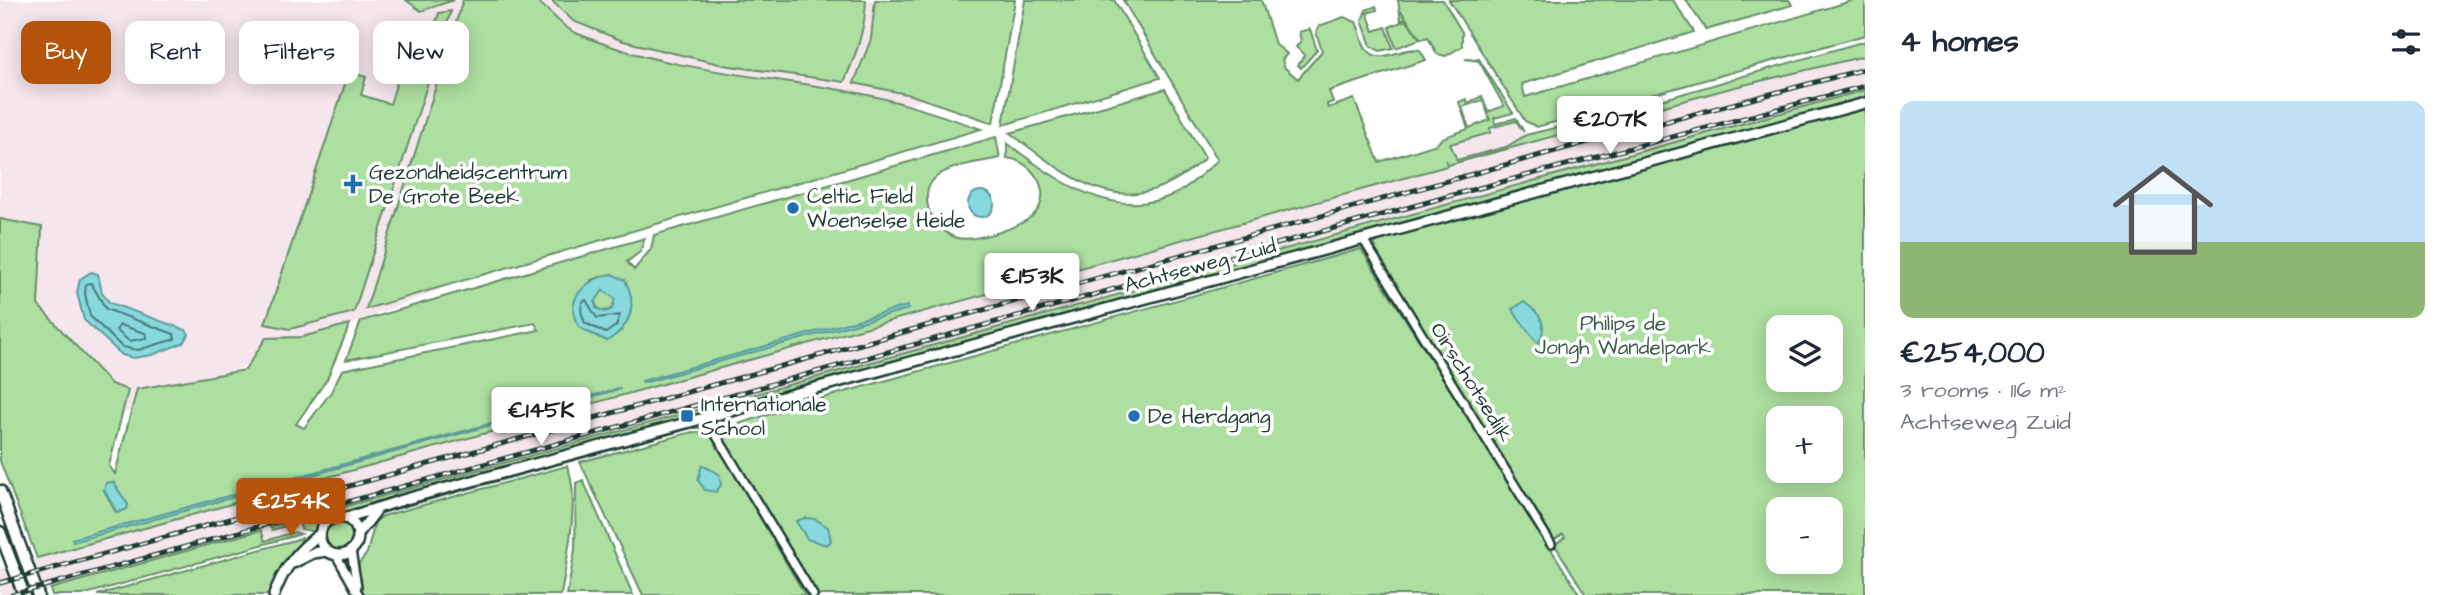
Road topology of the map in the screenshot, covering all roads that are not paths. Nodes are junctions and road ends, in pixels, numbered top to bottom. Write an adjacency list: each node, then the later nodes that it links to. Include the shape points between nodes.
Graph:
1 (1865, 103): 2 (street, Achtseweg Zuid)
2 (1363, 239): 3 (street, Achtseweg Zuid); 10 (street, Oirschotsedijk)
3 (709, 416): 5 (street, Achtseweg Zuid); 18 (street, via 713,430)
4 (0, 491): 16 (main road)
5 (382, 506): 6 (street, Achtseweg Zuid); 9 (street)
6 (345, 518): 8 (street, via 329,520); 9 (street)
7 (0, 532): 15 (main road)
8 (320, 534): 12 (street); 13 (street)
9 (358, 534): 11 (street)
10 (1551, 544)
11 (351, 551): 12 (street); 14 (street)
12 (331, 553): 13 (street, via 298,559); 14 (street)
13 (287, 568): 17 (street)
14 (358, 593)
15 (24, 595)
16 (38, 595)
17 (274, 595)
18 (813, 595)

